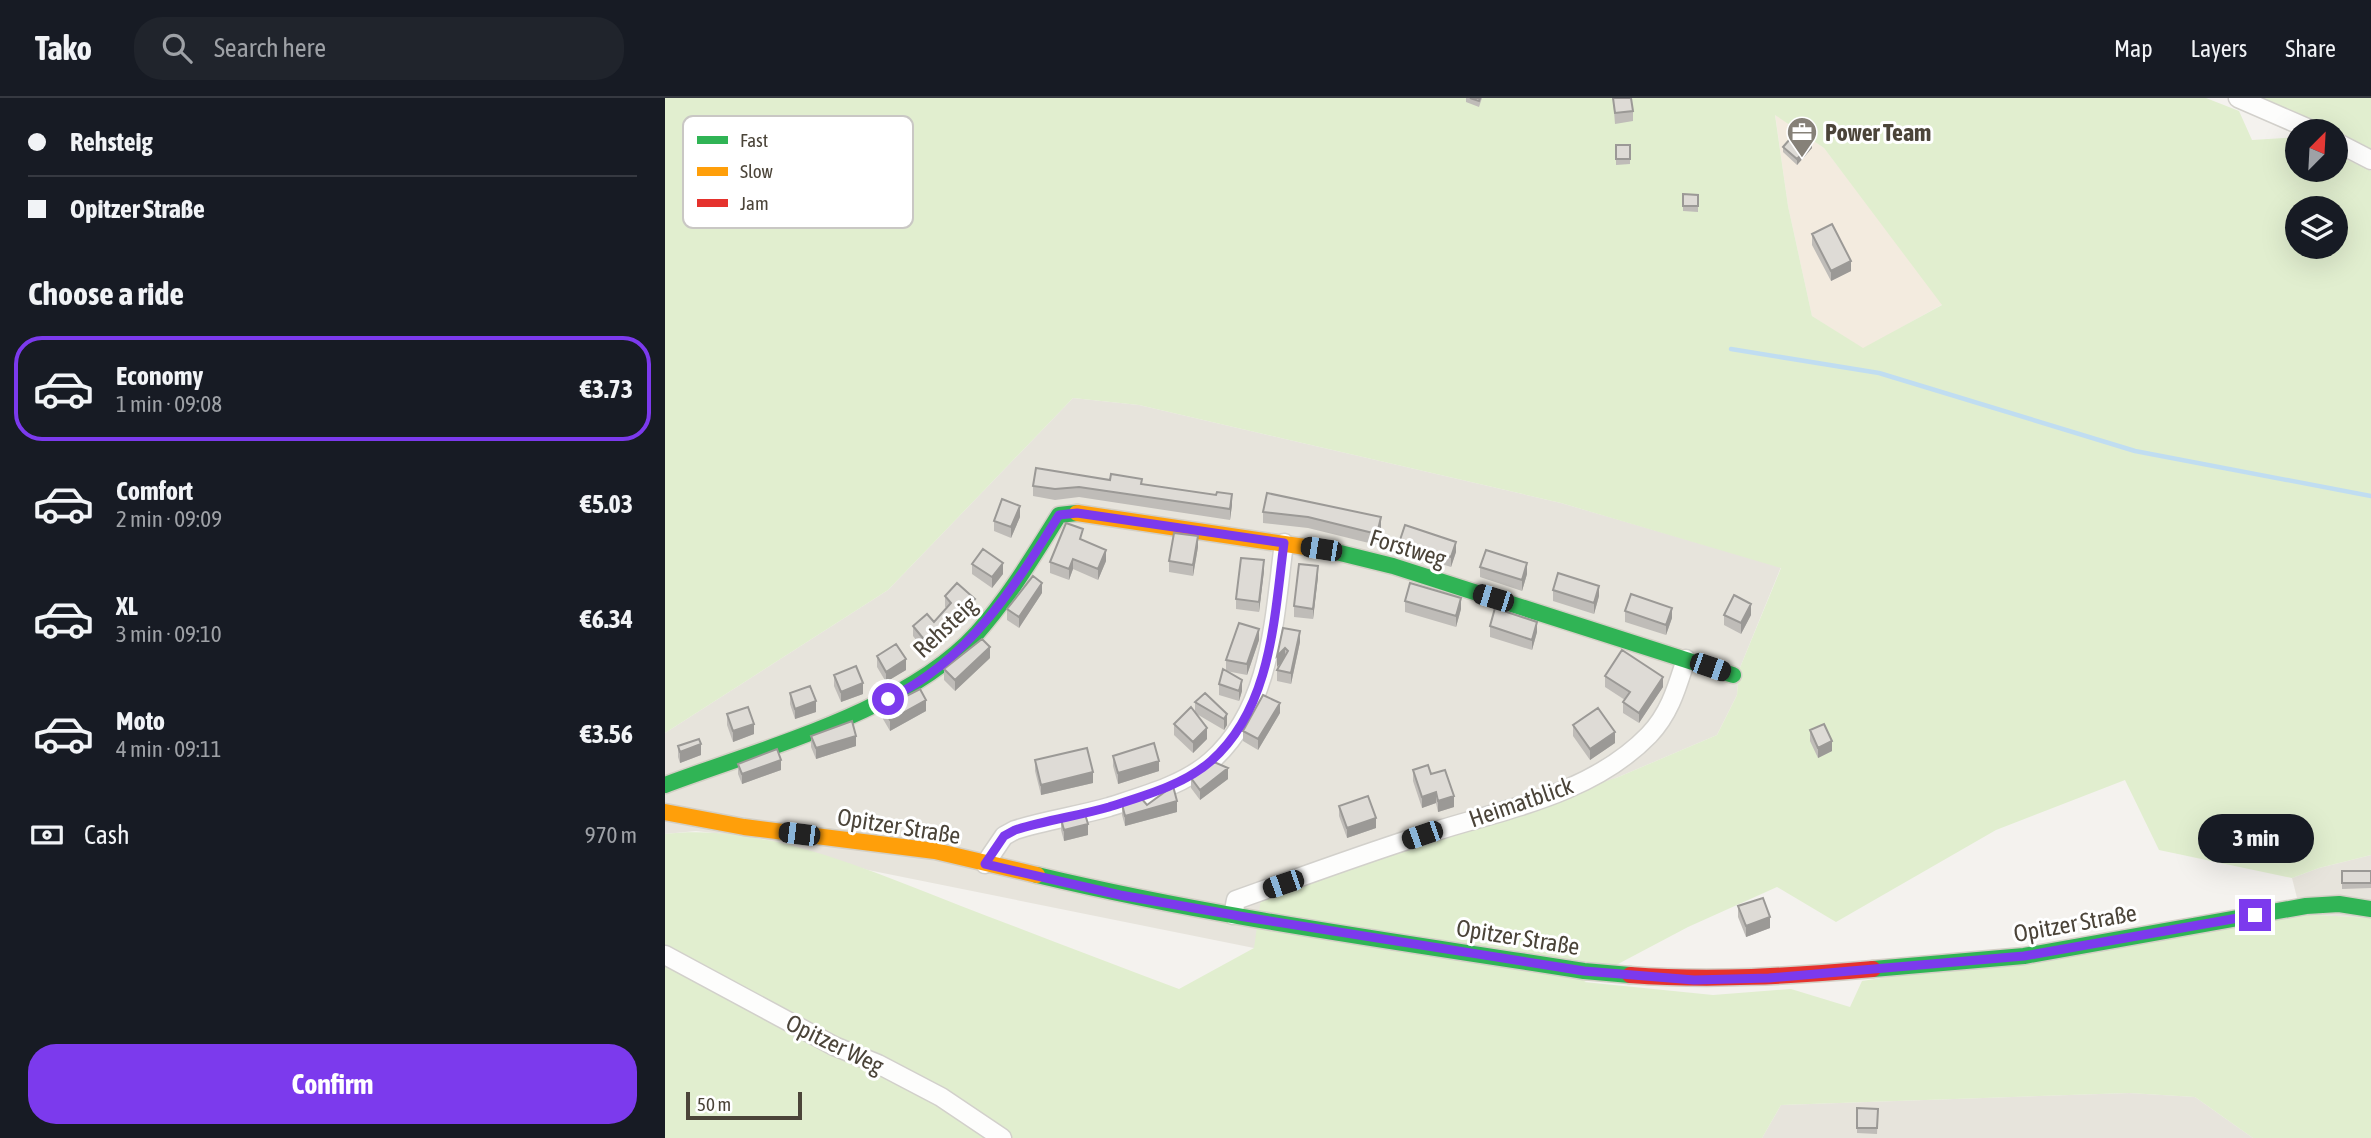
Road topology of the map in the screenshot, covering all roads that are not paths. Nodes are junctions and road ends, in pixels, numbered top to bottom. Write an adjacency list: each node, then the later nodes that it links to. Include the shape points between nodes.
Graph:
1 (2238, 98): 2 (street)
2 (2286, 119)
3 (2349, 149): 4 (street)
4 (2371, 160)
5 (1059, 515): 6 (street, Forstweg, via 1077,513); 9 (street, Rehsteig, via 1020,578 977,634 908,689 868,709)
6 (1284, 543): 7 (street, Forstweg, via 1393,566); 11 (street, via 1267,665 1238,730 1210,762 1162,789 1015,830 1004,836)
7 (1686, 659): 8 (street, Forstweg); 13 (street, Heimatblick, via 1672,704 1649,735 1607,770 1551,796 1236,900)
8 (1733, 675)
9 (665, 785)
10 (665, 812): 11 (street, Opitzer Straße, via 744,827 935,851)
11 (985, 864): 13 (street, Opitzer Straße)
12 (2371, 909): 13 (street, Opitzer Straße, via 2339,904 2306,906 2024,956 1951,964 1694,980 1584,971)
13 (1233, 915)
14 (665, 955): 15 (street, Opitzer Weg, via 834,1046 941,1097)
15 (1002, 1138)

